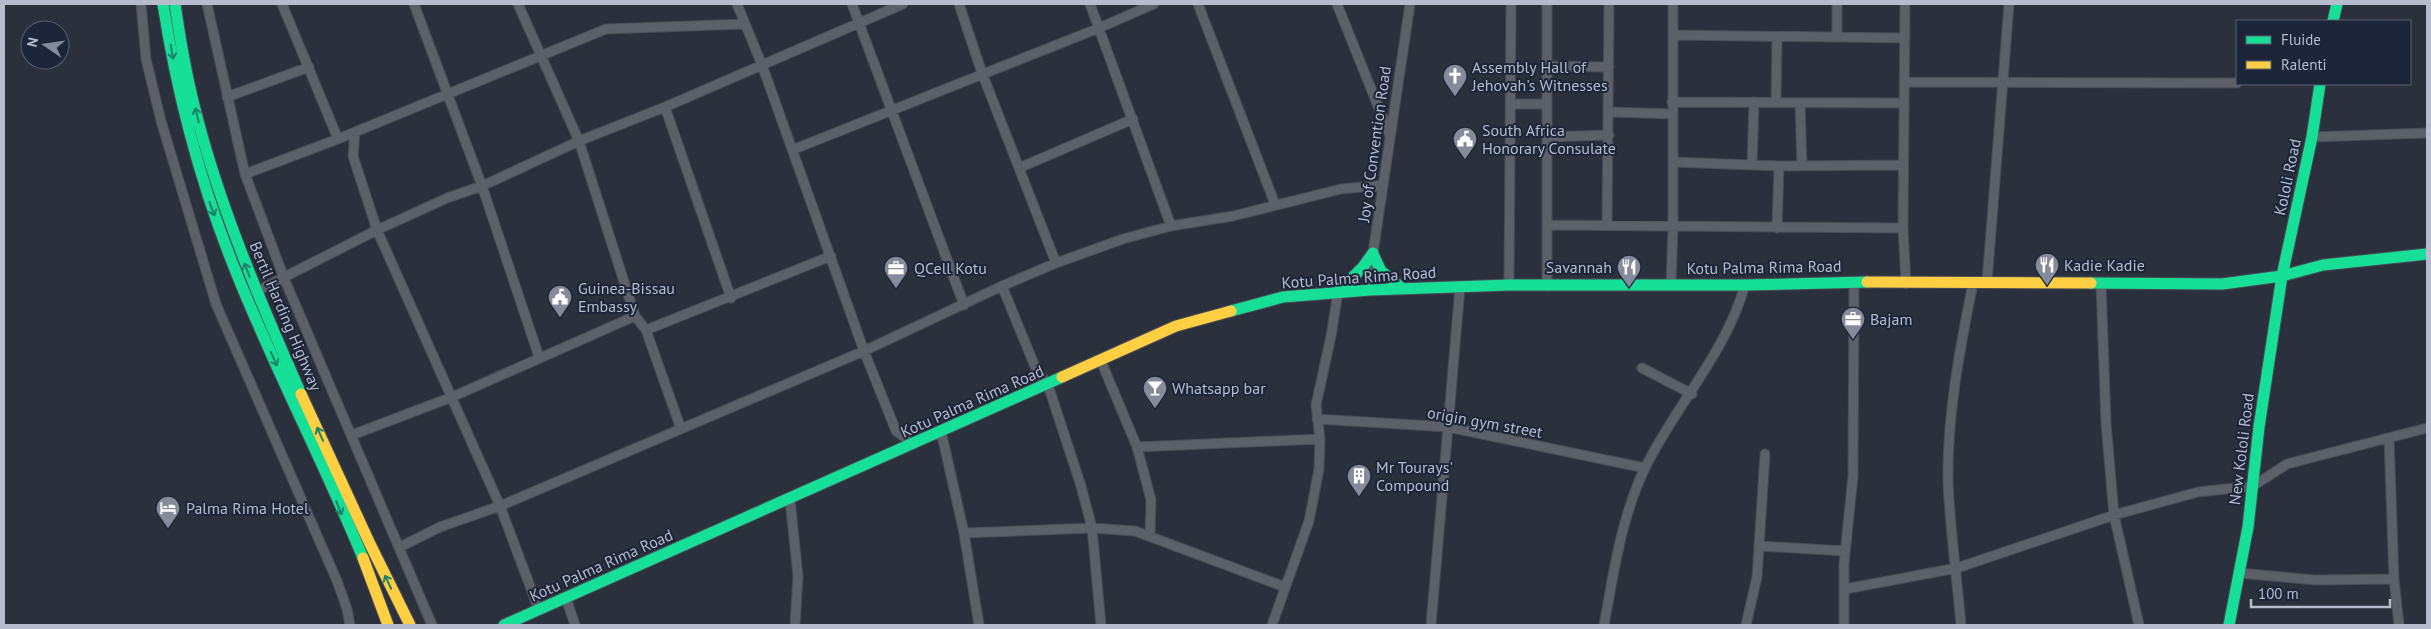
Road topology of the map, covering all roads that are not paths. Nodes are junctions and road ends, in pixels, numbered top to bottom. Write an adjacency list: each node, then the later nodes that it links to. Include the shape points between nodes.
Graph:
1 (141, 4): 144 (street, via 146,59 161,121 216,304 337,581)
2 (163, 4): 145 (street, Bertil Harding Highway, one-way to 145, via 178,85 208,197 248,302)
3 (174, 4): 102 (street, Bertil Harding Highway, one-way to 3, via 216,185 187,73)
4 (208, 4): 44 (street)
5 (282, 4): 36 (street)
6 (414, 4): 43 (street)
7 (518, 4): 33 (street)
8 (737, 4): 27 (street)
9 (852, 4): 26 (street)
10 (904, 4): 26 (street)
11 (960, 4): 38 (street)
12 (1090, 4): 28 (street)
13 (1154, 4): 28 (street)
14 (1198, 4): 75 (street)
15 (1338, 4): 60 (street)
16 (1410, 4): 60 (street, Joy of Convention Road)
17 (1511, 4): 50 (street)
18 (1547, 4): 35 (street)
19 (1609, 4): 37 (street)
20 (1673, 4): 29 (street)
21 (1837, 4): 31 (street)
22 (1905, 4): 32 (street)
23 (2009, 4): 40 (street)
24 (2337, 4): 25 (street)
25 (2333, 20)
26 (858, 23): 34 (street); 53 (street)
27 (744, 24): 33 (street, via 606,29); 34 (street)
28 (1100, 28): 38 (street); 56 (street)
29 (1673, 36): 30 (street); 45 (street)
30 (1777, 37): 31 (street); 47 (street)
31 (1837, 37): 32 (street)
32 (1905, 38): 39 (street)
33 (541, 56): 43 (street); 64 (street)
34 (762, 65): 52 (street); 65 (street)
35 (1547, 66): 37 (street); 51 (street)
36 (309, 67): 44 (street); 63 (street)
37 (1610, 67): 54 (street)
38 (982, 73): 53 (street); 71 (street)
39 (1904, 82): 40 (street); 49 (street)
40 (2002, 83): 41 (street); 90 (street)
41 (2236, 83)
42 (2320, 85): 62 (street, Kololi Road)
43 (448, 93): 57 (street); 74 (street)
44 (226, 97): 72 (street)
45 (1672, 102): 46 (street); 55 (street)
46 (1754, 102): 47 (street); 67 (street)
47 (1776, 102): 48 (street)
48 (1800, 103): 49 (street); 70 (street)
49 (1903, 103): 68 (street)
50 (1510, 104): 51 (street); 97 (street)
51 (1547, 104): 61 (street)
52 (665, 107): 64 (street); 104 (street)
53 (890, 110): 65 (street); 105 (street)
54 (1610, 112): 55 (street); 59 (street)
55 (1672, 114): 66 (street)
56 (1132, 119): 71 (street); 78 (street)
57 (355, 132): 63 (street); 82 (street, via 353,156)
58 (2427, 133): 62 (street)
59 (1609, 135): 61 (street); 77 (street)
60 (1390, 136): 73 (street, Joy of Convention Road)
61 (1547, 137): 76 (street)
62 (2312, 138): 87 (street, Kololi Road)
63 (338, 139): 72 (street)
64 (579, 141): 74 (street); 106 (street)
65 (792, 150): 85 (street)
66 (1673, 162): 67 (street); 79 (street)
67 (1752, 165): 69 (street)
68 (1903, 165): 70 (street); 81 (street)
69 (1779, 166): 70 (street); 80 (street)
70 (1802, 166)
71 (1019, 168): 86 (street)
72 (245, 174): 88 (street)
73 (1383, 185): 75 (street, via 1341,189); 83 (street, Joy of Convention Road)
74 (482, 186): 82 (street); 109 (street)
75 (1275, 204): 78 (street, via 1233,216)
76 (1548, 225): 77 (street); 98 (street)
77 (1607, 225): 79 (street)
78 (1171, 226): 86 (street)
79 (1673, 226): 80 (street); 92 (street)
80 (1777, 228): 81 (street)
81 (1903, 228): 93 (street)
82 (377, 230): 88 (street); 114 (street)
83 (1373, 253): 100 (street, via 1381,271); 101 (street, Joy of Convention Road); 103 (street)
84 (2427, 254): 87 (street, Kotu Palma Rima Road, via 2323,265)
85 (831, 256): 104 (street); 108 (street)
86 (1056, 263): 96 (street)
87 (2282, 276): 94 (street, Kotu Palma Rima Road, via 2222,284); 127 (street, New Kololi Road)
88 (284, 278): 102 (street); 120 (street)
89 (1854, 282): 93 (street, Kotu Palma Rima Road); 95 (street, Kotu Palma Rima Road); 136 (street, via 1853,476)
90 (1987, 282): 91 (street, Kotu Palma Rima Road); 94 (street, Kotu Palma Rima Road)
91 (1973, 283): 93 (street, Kotu Palma Rima Road); 137 (street, via 1961,340 1949,435 1948,483)
92 (1671, 284): 95 (street, Kotu Palma Rima Road); 98 (street, Kotu Palma Rima Road)
93 (1906, 284)
94 (2101, 284): 130 (street, via 2106,423)
95 (1745, 285): 113 (street, via 1740,304)
96 (1002, 286): 105 (street); 112 (street, via 1036,370)
97 (1509, 286): 98 (street, Kotu Palma Rima Road); 99 (street, Kotu Palma Rima Road)
98 (1547, 286)
99 (1460, 287): 100 (street, Kotu Palma Rima Road); 116 (street)
100 (1403, 289): 101 (street, Kotu Palma Rima Road)
101 (1370, 290): 103 (street, Kotu Palma Rima Road)
102 (255, 292): 146 (street, Bertil Harding Highway, one-way to 102)
103 (1338, 292): 110 (street, Kotu Palma Rima Road, via 1283,297 1176,326); 115 (street, via 1316,405)
104 (731, 298): 107 (street)
105 (964, 305): 108 (street)
106 (635, 316): 107 (street); 109 (street)
107 (646, 330): 118 (street)
108 (864, 351): 118 (street); 123 (street, via 896,431)
109 (539, 357): 114 (street)
110 (1101, 361): 112 (street, Kotu Palma Rima Road); 124 (street)
111 (1642, 368): 113 (street)
112 (1048, 385): 119 (street, Kotu Palma Rima Road); 131 (street)
113 (1692, 394): 126 (street)
114 (452, 397): 120 (street); 129 (street)
115 (1317, 419): 116 (street, origin gym street); 122 (street)
116 (1448, 427): 126 (street, origin gym street); 154 (street)
117 (2427, 428): 121 (street)
118 (680, 429): 129 (street)
119 (941, 431): 123 (street, Kotu Palma Rima Road); 132 (street)
120 (352, 435): 135 (street)
121 (2389, 438): 127 (street, via 2287,464); 139 (street)
122 (1320, 439): 124 (street); 140 (street, via 1319,469 1309,521)
123 (914, 444): 128 (street, Kotu Palma Rima Road)
124 (1137, 447): 133 (street, via 1151,500)
125 (1765, 454): 134 (street)
126 (1645, 468): 155 (street, via 1626,512)
127 (2253, 486): 130 (street, via 2198,492); 138 (street, New Kololi Road)
128 (790, 500): 142 (street, Kotu Palma Rima Road); 150 (street, via 798,576)
129 (500, 506): 135 (street, via 440,527); 143 (street)
130 (2114, 515): 137 (street); 159 (street)
131 (1092, 528): 132 (street); 133 (street, via 1135,531); 152 (street)
132 (964, 533): 151 (street)
133 (1150, 536): 140 (street)
134 (1760, 546): 136 (street); 156 (street)
135 (400, 547): 147 (street)
136 (1845, 551): 141 (street)
137 (1957, 568): 141 (street); 158 (street)
138 (2239, 573): 139 (street, via 2315,580); 160 (street, New Kololi Road)
139 (2394, 579): 161 (street)
140 (1285, 587): 153 (street)
141 (1845, 589): 157 (street)
142 (566, 598): 143 (street, Kotu Palma Rima Road); 149 (street)
143 (539, 610): 148 (street, Kotu Palma Rima Road)
144 (350, 625)
145 (388, 625)
146 (410, 625)
147 (432, 625)
148 (504, 625)
149 (575, 625)
150 (795, 625)
151 (979, 625)
152 (1101, 625)
153 (1272, 625)
154 (1431, 625)
155 (1604, 625)
156 (1746, 625)
157 (1844, 625)
158 (1961, 625)
159 (2139, 625)
160 (2229, 625)
161 (2399, 625)

